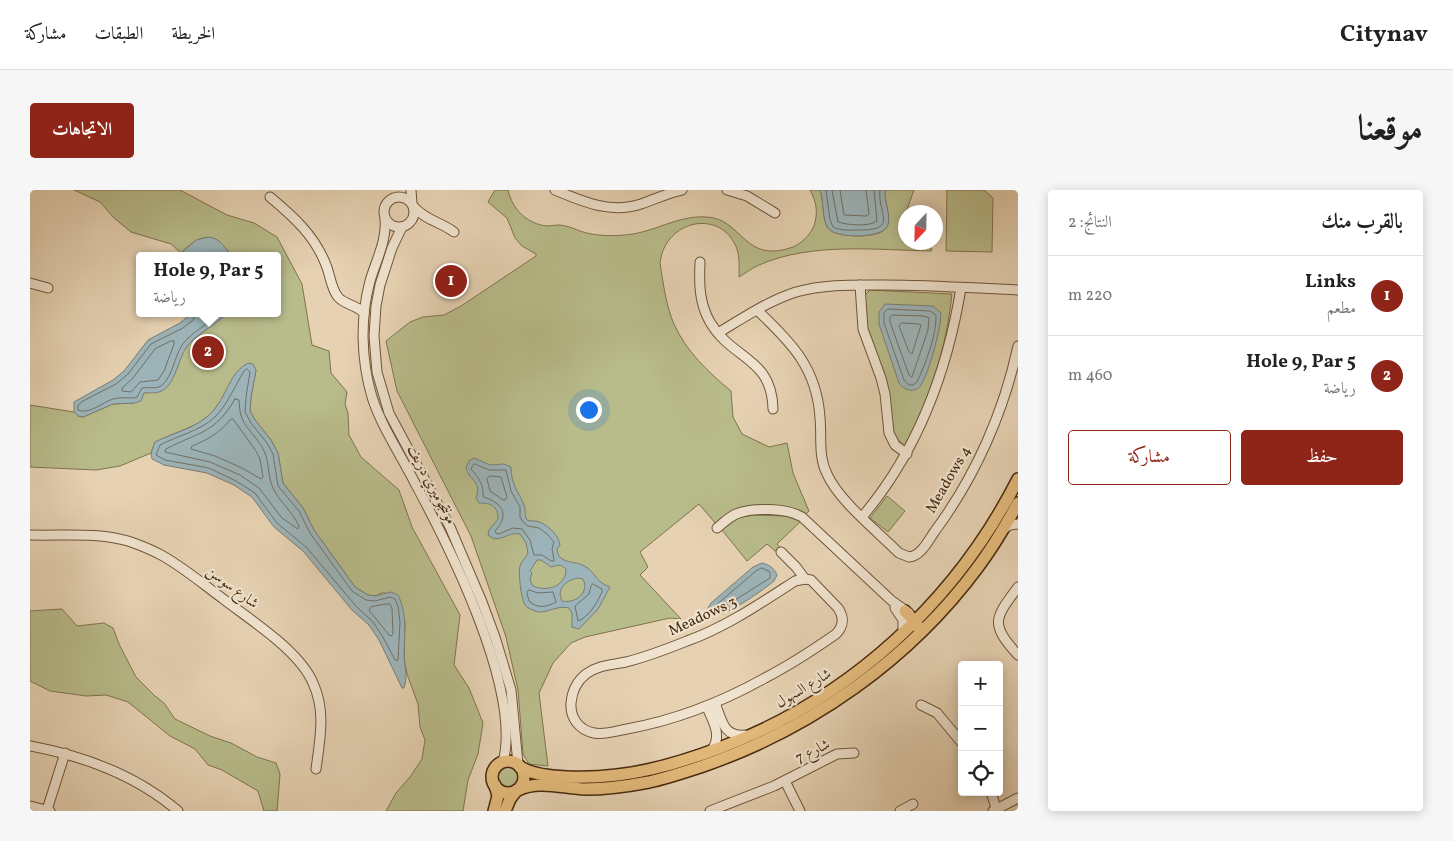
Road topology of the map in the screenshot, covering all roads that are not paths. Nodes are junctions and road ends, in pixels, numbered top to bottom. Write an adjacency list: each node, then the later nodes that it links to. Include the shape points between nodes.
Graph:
1 (411, 190): 8 (street)
2 (555, 190): 6 (street, via 599,207 627,207)
3 (682, 190): 6 (street)
4 (727, 190): 9 (street, via 747,196)
5 (396, 194): 8 (street); 10 (street, via 385,205)
6 (652, 195)
7 (270, 198): 21 (street, via 308,232 326,264 336,294)
8 (413, 205): 11 (street, via 423,216); 12 (street, via 413,217)
9 (775, 213)
10 (385, 219): 12 (street, via 392,226); 20 (street, مونتجوميري دريف, via 384,238)
11 (435, 222): 12 (street); 13 (street)
12 (404, 226): 55 (street, مونتجوميري دريف, via 394,242 378,296 374,336 377,372 389,413 450,527 492,628 511,690)
13 (454, 232)
14 (700, 262): 24 (street, via 702,300)
15 (30, 283): 17 (street)
16 (860, 285): 18 (street); 22 (street, via 839,285 795,293); 27 (street, via 861,320 885,394 888,433 895,445)
17 (48, 288)
18 (961, 288): 19 (street); 27 (street, via 941,375 929,410)
19 (1018, 290)
20 (367, 297): 21 (street); 23 (street, مونتجوميري دريف)
21 (350, 304): 23 (street)
22 (757, 310): 24 (street); 31 (street, Meadows 4, via 790,342 809,370 819,403 820,450 826,472 837,492)
23 (364, 313): 54 (street, مونتجوميري دريف, via 366,373 379,417 444,539 473,606 497,677 504,708 506,750)
24 (718, 333): 26 (street, via 765,375 773,396)
25 (1018, 346): 31 (street, Meadows 4, via 1005,393 982,451 955,501 919,553 909,558 902,555)
26 (773, 409)
27 (907, 454): 31 (street)
28 (1018, 478): 40 (main road, شارع السهول, via 971,557)
29 (1018, 486): 32 (main road, via 1007,510)
30 (1018, 503): 32 (main road, شارع السهول)
31 (862, 517)
32 (1015, 521): 44 (main road, شارع السهول, via 1003,529 959,592)
33 (717, 528): 38 (street, via 732,516 750,510 794,513)
34 (30, 535): 56 (street, شارع سوسن, via 88,535 145,547 179,566 277,640 303,666 319,698 322,716)
35 (781, 552): 36 (street)
36 (805, 578): 45 (street, Meadows 3, via 811,580 841,612 839,630 788,666); 45 (street, Meadows 3, via 689,641 593,670 574,689 571,706 579,726 604,734)
37 (1018, 587): 43 (street, via 1001,610 998,623 1002,636)
38 (892, 601): 39 (street); 42 (street, via 903,620)
39 (905, 611): 40 (street); 41 (main road)
40 (924, 613): 41 (main road, شارع السهول)
41 (915, 622): 42 (main road, شارع السهول); 44 (main road, via 917,630)
42 (903, 634): 48 (main road, شارع السهول, via 836,688)
43 (1018, 654)
44 (889, 661): 59 (main road, شارع السهول, via 807,719 759,744 708,764 650,782 622,786 584,789 534,785)
45 (711, 705): 47 (street)
46 (921, 706): 49 (street, via 936,713)
47 (721, 730): 48 (street, via 736,735); 51 (street)
48 (752, 734): 51 (main road, شارع السهول)
49 (958, 738)
50 (30, 746): 52 (street)
51 (711, 751): 55 (main road, شارع السهول, via 648,770 606,776 538,774)
52 (65, 753): 65 (street); 66 (street, via 134,781)
53 (854, 753): 57 (street, شارع 7, via 837,754)
54 (503, 762): 55 (main road); 58 (main road, via 493,772)
55 (519, 765): 59 (main road, via 524,779)
56 (316, 768)
57 (786, 781): 69 (street, شارع 7); 70 (street, شارع 7)
58 (495, 785): 59 (main road, via 504,792); 67 (main road, via 498,796)
59 (517, 790): 68 (main road)
60 (992, 796): 64 (street)
61 (1018, 798): 64 (street)
62 (913, 804): 71 (street)
63 (30, 806): 65 (street)
64 (996, 810)
65 (49, 811)
66 (178, 811)
67 (494, 811)
68 (505, 811)
69 (710, 811)
70 (800, 811)
71 (900, 811)

